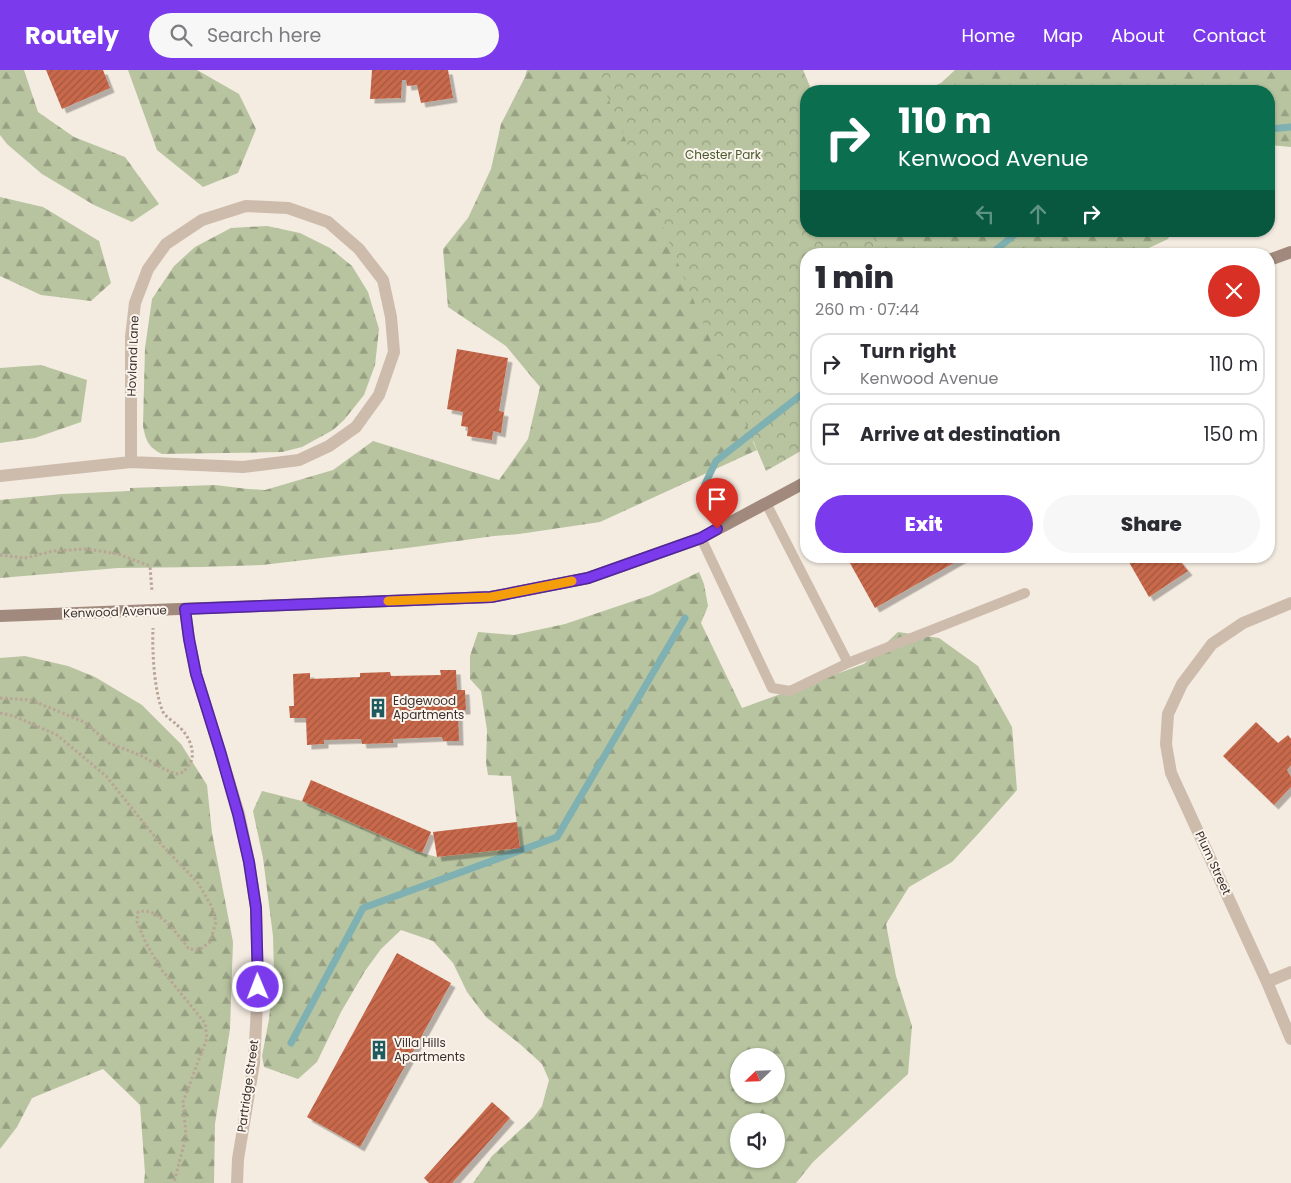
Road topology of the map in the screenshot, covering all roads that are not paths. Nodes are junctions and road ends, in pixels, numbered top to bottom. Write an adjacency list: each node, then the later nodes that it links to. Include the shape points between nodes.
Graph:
1 (1291, 252): 2 (street)
2 (1275, 258)
3 (131, 462): 3 (street, Hovland Lane, via 243,466 299,460 329,446 356,427 379,395 394,352 383,280 359,249 328,222 288,208 246,206 202,220 166,244 148,269 135,303 131,336); 4 (street, Hovland Lane)
4 (0, 476)
5 (800, 485): 6 (street, Kenwood Avenue)
6 (766, 503): 7 (street, Kenwood Avenue); 12 (lane)
7 (701, 538): 10 (street, Kenwood Avenue, via 588,578 491,597); 12 (lane, via 772,688 790,691)
8 (1025, 593): 12 (lane)
9 (1291, 603): 14 (street, Plum Street, via 1243,623 1212,644 1182,684 1168,714 1166,744 1171,773)
10 (185, 609): 11 (street, Kenwood Avenue); 16 (street, Partridge Street, via 196,674 238,814 256,908 258,987 254,1063)
11 (0, 616)
12 (848, 662)
13 (1291, 972): 14 (street)
14 (1267, 982): 15 (street, Plum Street)
15 (1291, 1039)
16 (236, 1183)

